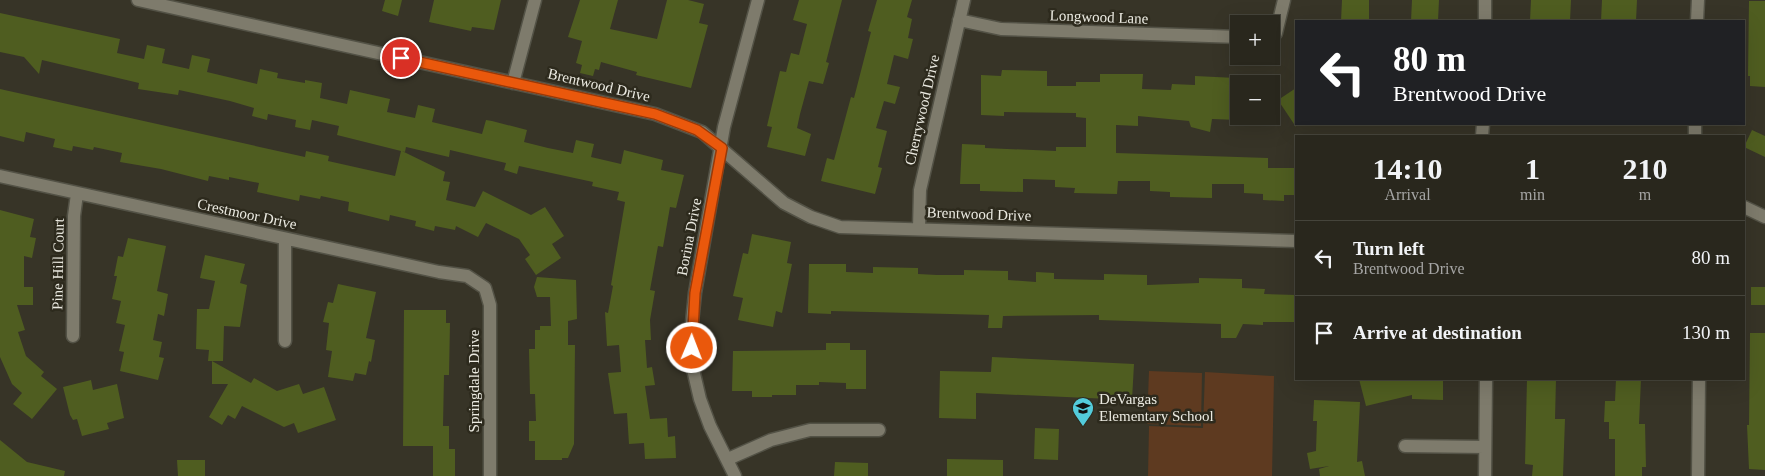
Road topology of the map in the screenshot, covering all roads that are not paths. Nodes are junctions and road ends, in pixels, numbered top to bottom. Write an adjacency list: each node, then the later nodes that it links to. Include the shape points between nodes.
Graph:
1 (138, 0): 13 (street, Brentwood Drive)
2 (535, 0): 13 (street)
3 (758, 0): 14 (street, Borina Drive, via 724,127)
4 (964, 0): 9 (street, Cherrywood Drive)
5 (1284, 0): 8 (street)
6 (1485, 0): 10 (street)
7 (1698, 0): 11 (street)
8 (1280, 15)
9 (959, 20): 12 (street, Longwood Lane, via 1001,30); 19 (street, Cherrywood Drive, via 920,190)
10 (1484, 20)
11 (1697, 20)
12 (1230, 38)
13 (513, 83): 14 (street, Brentwood Drive, via 655,114 697,130)
14 (722, 148): 19 (street, Brentwood Drive, via 784,203 812,217 840,227); 30 (street, Borina Drive, via 695,293 691,332 692,365 700,399)
15 (0, 176): 16 (street, Crestmoor Drive)
16 (78, 194): 20 (street, Crestmoor Drive); 23 (street, Pine Hill Court, via 74,216)
17 (1745, 207): 18 (street)
18 (1765, 217)
19 (919, 228): 21 (street, Brentwood Drive)
20 (285, 239): 22 (street, Crestmoor Drive, via 467,276); 24 (street)
21 (1295, 241)
22 (485, 288): 31 (street, Springdale Drive, via 490,305)
23 (73, 336)
24 (285, 341)
25 (1486, 380): 29 (street)
26 (1699, 380): 34 (street)
27 (879, 430): 30 (street, via 810,430 771,440)
28 (1405, 446): 29 (street)
29 (1485, 447): 33 (street)
30 (728, 459): 32 (street, Borina Drive)
31 (490, 476)
32 (735, 476)
33 (1485, 476)
34 (1698, 476)

